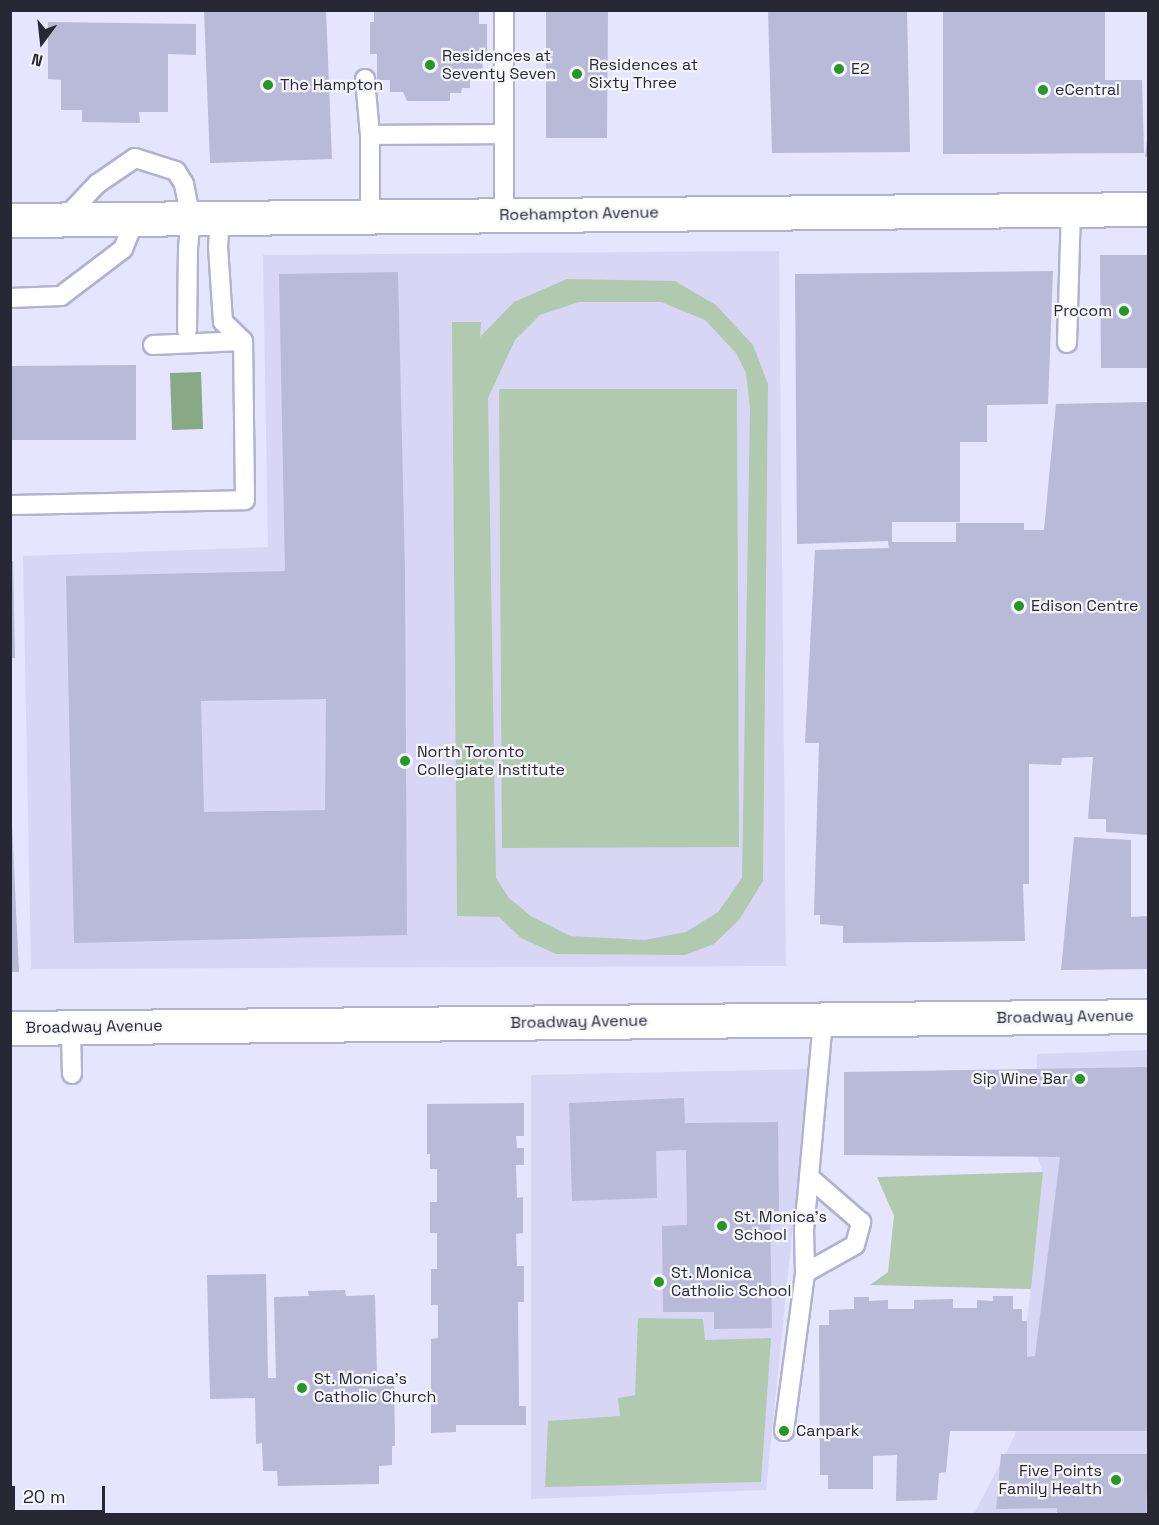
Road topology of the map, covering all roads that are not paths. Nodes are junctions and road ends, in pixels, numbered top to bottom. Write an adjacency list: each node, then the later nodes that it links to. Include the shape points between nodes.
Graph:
1 (504, 10): 3 (lane)
2 (365, 79): 4 (lane)
3 (504, 134): 4 (lane); 7 (lane)
4 (370, 135): 8 (lane)
5 (1149, 209): 6 (street, Roehampton Avenue)
6 (1071, 210): 7 (street, Roehampton Avenue); 16 (lane)
7 (504, 215): 8 (street, Roehampton Avenue)
8 (370, 217): 10 (street, Roehampton Avenue)
9 (135, 219): 10 (street, Roehampton Avenue); 12 (street, Roehampton Avenue); 13 (lane, via 123,249 61,296)
10 (206, 219): 12 (lane, via 176,171 135,158 97,184); 14 (lane, via 188,248); 15 (lane, via 218,247 223,322)
11 (10, 220): 12 (street, Roehampton Avenue)
12 (63, 220)
13 (10, 298)
14 (187, 330)
15 (243, 340): 17 (lane); 18 (lane, via 245,500)
16 (1067, 343)
17 (153, 345)
18 (10, 505)
19 (1149, 1016): 20 (street, Broadway Avenue)
20 (823, 1020): 22 (street, Broadway Avenue); 24 (lane)
21 (10, 1028): 22 (street, Broadway Avenue)
22 (71, 1028): 23 (lane)
23 (72, 1074)
24 (809, 1177): 25 (lane); 25 (lane, via 861,1222 855,1245)
25 (805, 1273): 26 (lane)
26 (784, 1431)

